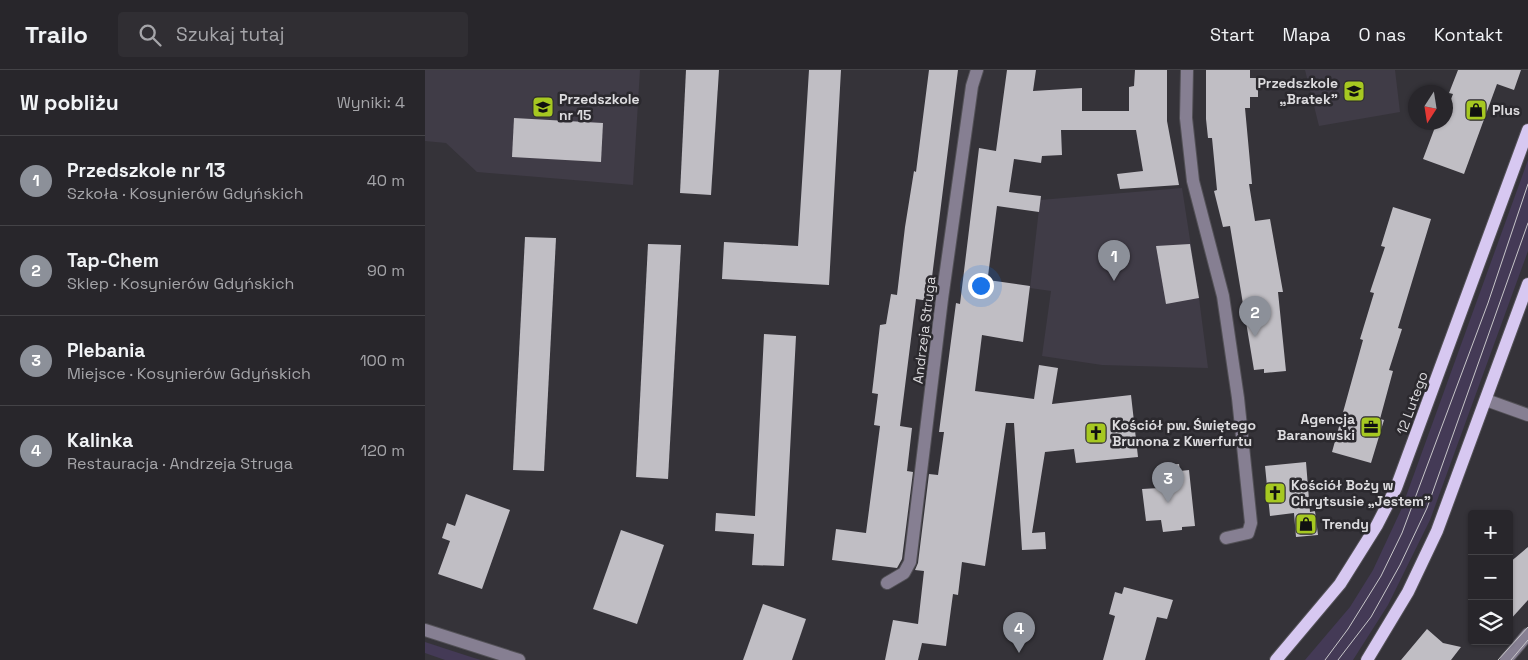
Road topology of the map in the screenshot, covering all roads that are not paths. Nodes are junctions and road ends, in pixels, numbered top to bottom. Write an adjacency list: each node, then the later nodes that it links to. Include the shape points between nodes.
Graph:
1 (977, 70): 8 (street, Andrzeja Struga, via 972,86 942,300 910,562 904,573)
2 (1187, 70): 7 (street, via 1186,118 1193,181 1223,296 1251,523 1248,533)
3 (1528, 130): 12 (main road, 12 Lutego, via 1396,488 1340,584)
4 (1528, 284): 5 (main road)
5 (1485, 400): 6 (street); 13 (main road, via 1437,531 1407,592)
6 (1528, 415)
7 (1226, 538)
8 (887, 583)
9 (425, 630): 11 (street)
10 (1528, 634): 14 (street)
11 (519, 660)
12 (1277, 660)
13 (1367, 660)
14 (1506, 660)

